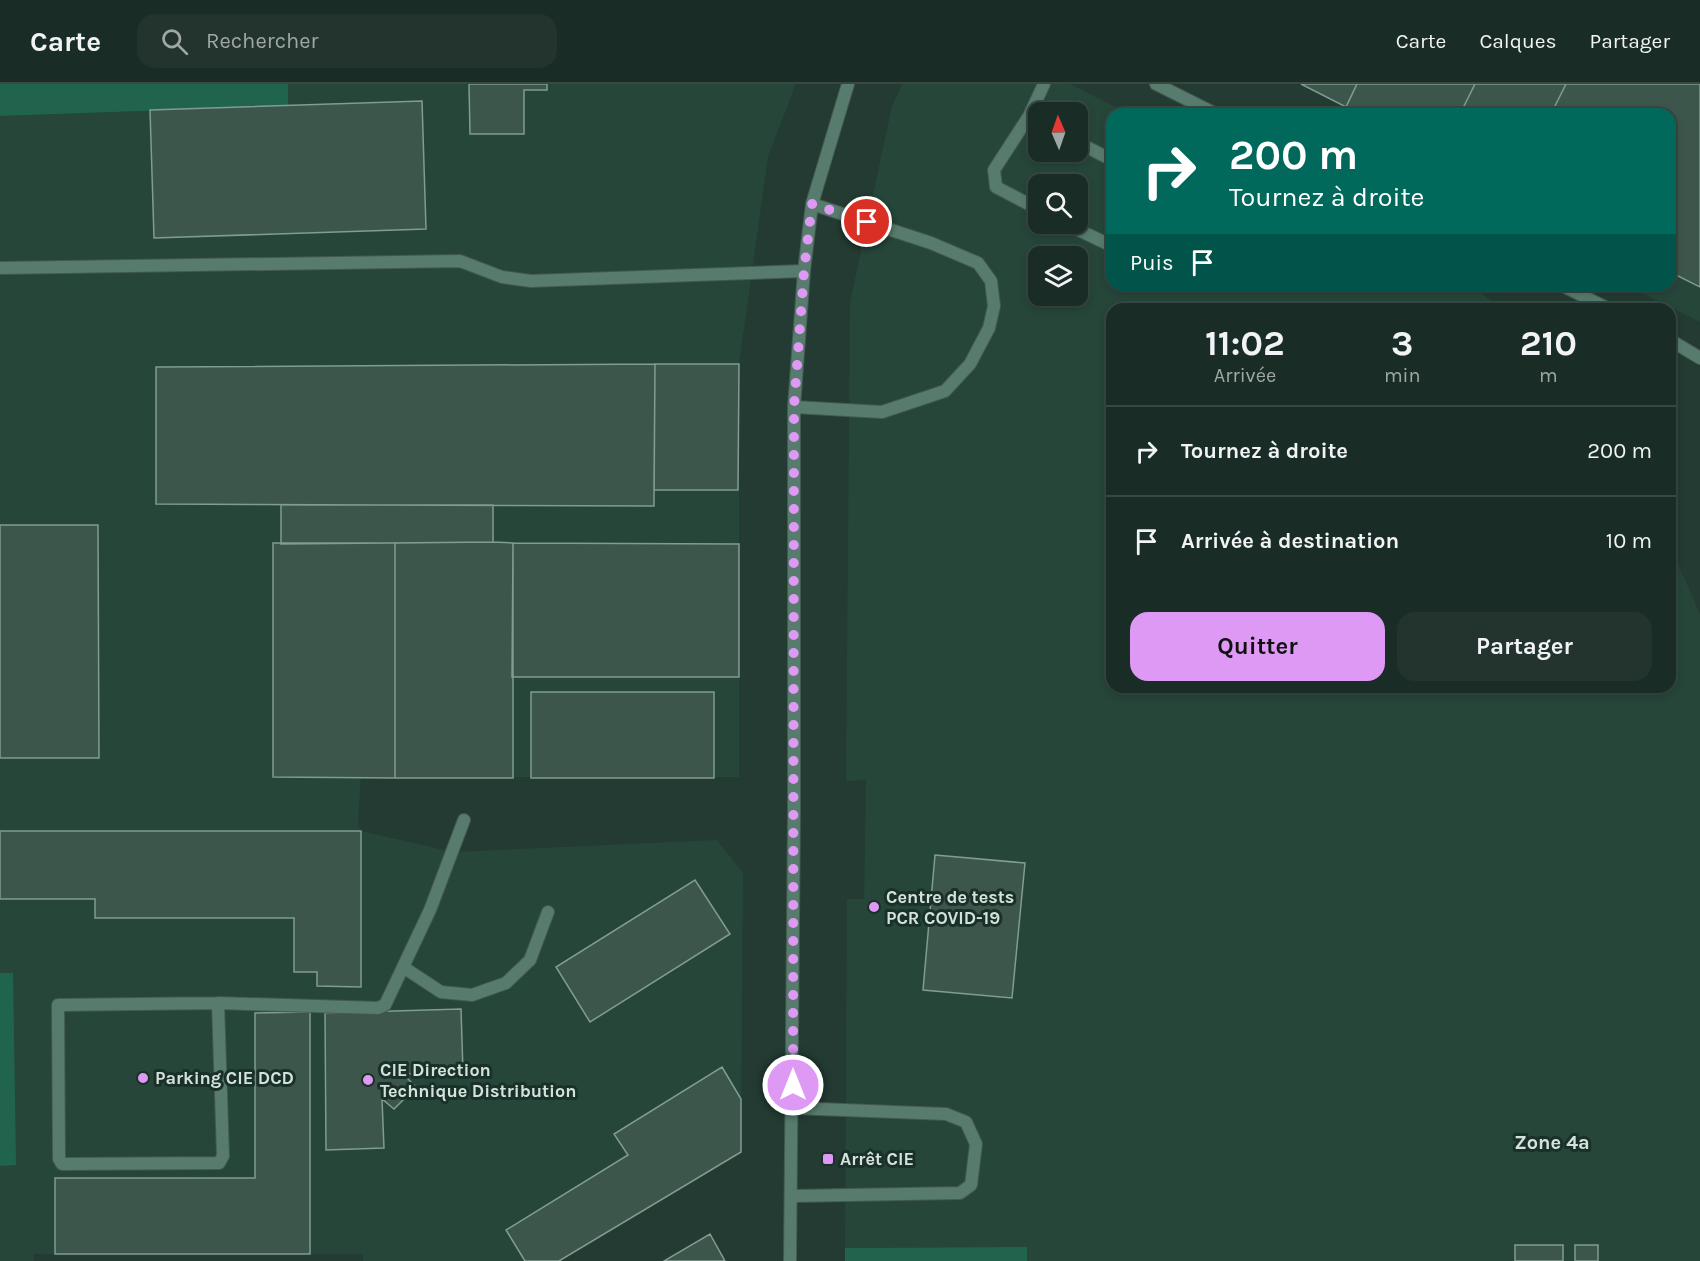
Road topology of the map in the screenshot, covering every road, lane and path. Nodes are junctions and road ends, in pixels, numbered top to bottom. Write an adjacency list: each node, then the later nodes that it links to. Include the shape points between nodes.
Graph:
1 (848, 84): 9 (street)
2 (1044, 84): 4 (street)
3 (1156, 84): 5 (street)
4 (1039, 102)
5 (1204, 108)
6 (1028, 126): 10 (street, via 994,170 996,188)
7 (1088, 148): 8 (street)
8 (1106, 157)
9 (812, 204): 14 (street); 19 (street, via 931,243 978,263 991,281 994,306 989,328 970,364 945,391 882,412)
10 (1028, 204)
11 (1087, 234): 12 (street)
12 (1106, 243)
13 (0, 268): 14 (street, via 460,261 502,277 531,281)
14 (804, 271): 19 (street)
15 (1573, 291): 16 (street)
16 (1597, 303)
17 (1676, 344): 18 (street)
18 (1700, 358)
19 (794, 407): 24 (street)
20 (464, 820): 22 (street, via 430,910)
21 (548, 912): 22 (street, via 530,960 506,983 472,994 441,992)
22 (403, 967): 23 (street, via 385,1005 378,1008)
23 (218, 1004): 23 (street, via 223,1156 219,1163 62,1164 58,1005)
24 (793, 1108): 25 (street); 25 (street, via 946,1114 966,1122 976,1144 970,1185 960,1193)
25 (792, 1196): 26 (street)
26 (790, 1261)

